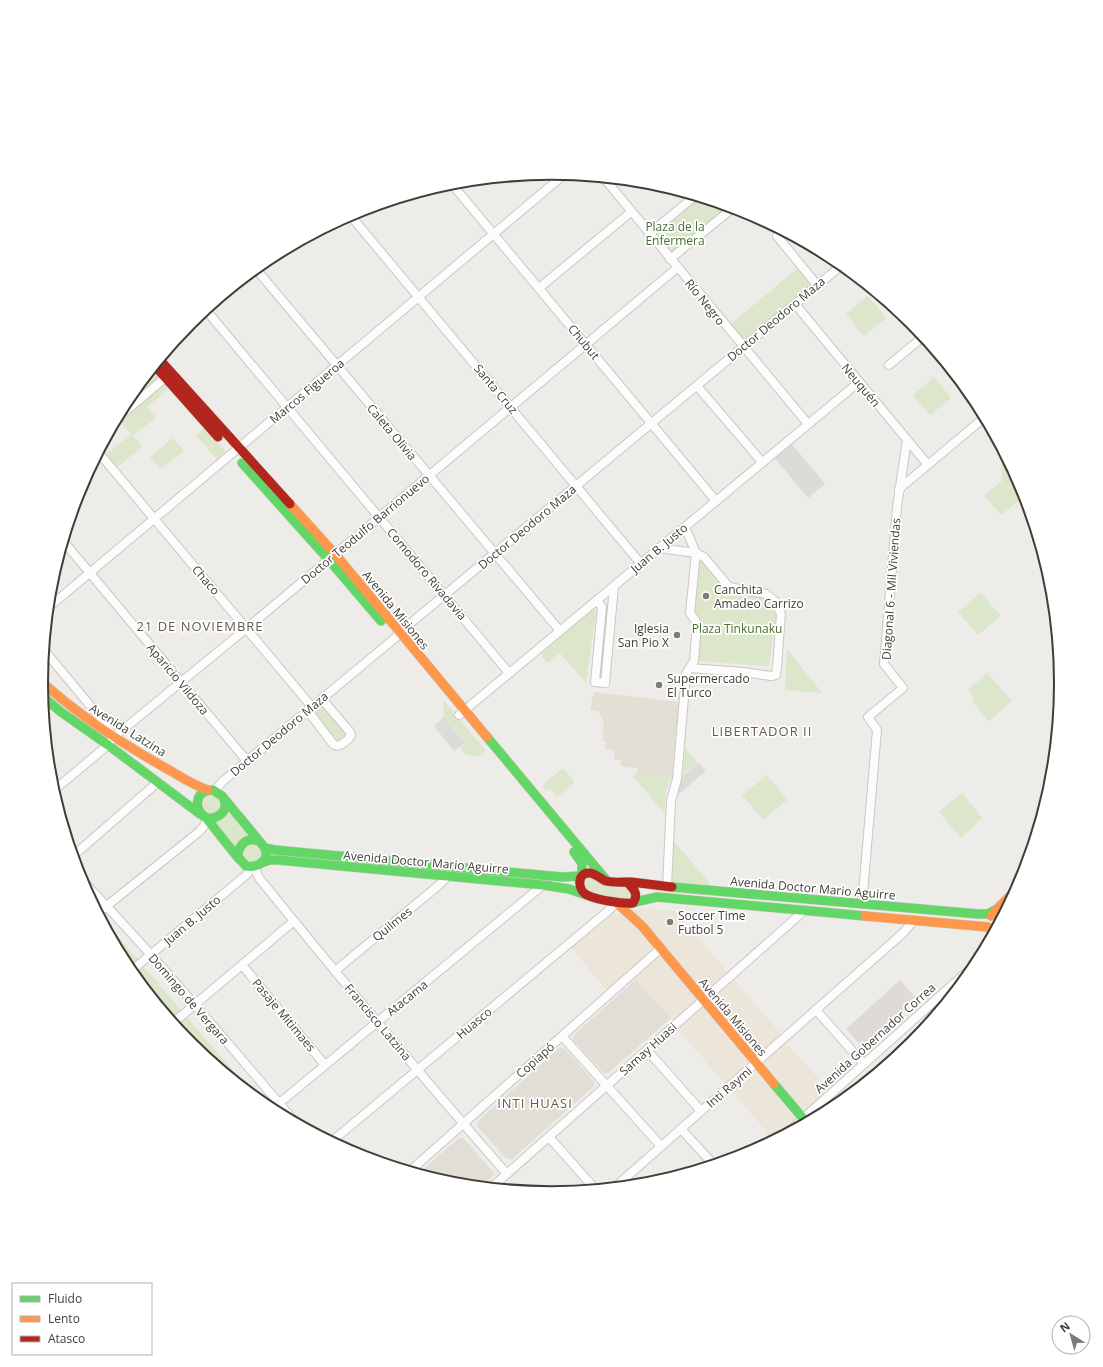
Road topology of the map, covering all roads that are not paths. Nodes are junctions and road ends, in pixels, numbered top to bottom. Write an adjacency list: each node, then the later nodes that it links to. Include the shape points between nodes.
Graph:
1 (558, 180): 8 (street, Marcos Figueroa)
2 (608, 183): 5 (street, Río Negro)
3 (456, 189): 8 (street, Chubut)
4 (690, 200): 9 (street)
5 (631, 212): 9 (street, Río Negro); 16 (street)
6 (727, 212): 11 (street)
7 (354, 220): 17 (street, Santa Cruz)
8 (493, 234): 16 (street, Chubut); 17 (street, Marcos Figueroa)
9 (649, 234): 11 (street, Río Negro)
10 (781, 236): 15 (street)
11 (670, 259): 12 (street, Río Negro)
12 (677, 268): 21 (street, Doctor Teodulfo Barrionuevo); 22 (street, Río Negro)
13 (837, 269): 15 (street, Doctor Deodoro Maza)
14 (260, 274): 25 (street, Caleta Olivia)
15 (817, 285): 18 (street, Doctor Deodoro Maza)
16 (539, 288): 21 (street, Chubut)
17 (419, 297): 25 (street, Marcos Figueroa); 32 (street, Santa Cruz)
18 (795, 304): 22 (street, Doctor Deodoro Maza); 28 (street, Neuquén)
19 (209, 314): 31 (street, Comodoro Rivadavia)
20 (919, 340): 24 (street)
21 (586, 344): 32 (street, Doctor Teodulfo Barrionuevo); 34 (street, Chubut)
22 (743, 347): 29 (street, Doctor Deodoro Maza); 35 (street, Río Negro)
23 (163, 364): 37 (main road, Avenida Misiones)
24 (889, 365)
25 (337, 366): 31 (street, Marcos Figueroa); 41 (street, Caleta Olivia)
26 (158, 370): 27 (main road, Avenida Misiones)
27 (165, 378): 30 (street); 37 (main road, Avenida Misiones)
28 (859, 382): 35 (street, Juan B. Justo); 36 (street, Neuquén)
29 (697, 386): 34 (street, Doctor Deodoro Maza); 39 (street)
30 (132, 406)
31 (286, 407): 37 (street, Marcos Figueroa); 45 (street, Comodoro Rivadavia)
32 (511, 407): 41 (street, Doctor Teodulfo Barrionuevo); 42 (street, Santa Cruz)
33 (981, 421): 40 (street)
34 (651, 423): 42 (street, Doctor Deodoro Maza); 44 (street, Chubut)
35 (808, 424): 39 (street, Juan B. Justo)
36 (907, 440): 40 (street, Neuquén); 43 (street, Diagonal 6 - Mil Viviendas)
37 (236, 450): 46 (street, Marcos Figueroa); 52 (main road, Avenida Misiones)
38 (102, 456): 46 (street, Chaco)
39 (762, 462): 44 (street, Juan B. Justo)
40 (928, 465): 43 (street)
41 (429, 475): 45 (street, Doctor Teodulfo Barrionuevo); 51 (street, Caleta Olivia)
42 (576, 486): 51 (street, Doctor Deodoro Maza); 53 (street, Santa Cruz)
43 (899, 490): 94 (street, Diagonal 6 - Mil Viviendas, via 884,664 903,688 868,717 878,730)
44 (716, 501): 47 (street, Juan B. Justo)
45 (379, 516): 52 (street, Doctor Teodulfo Barrionuevo); 56 (street, Comodoro Rivadavia)
46 (154, 518): 54 (street, Marcos Figueroa); 59 (street, Chaco)
47 (685, 527): 49 (street, Juan B. Justo); 50 (street)
48 (67, 546): 54 (street, Aparicio Vildoza)
49 (659, 548): 50 (street); 53 (street, Juan B. Justo)
50 (696, 552): 63 (street, via 690,613 697,623 694,661); 63 (street, via 704,556 729,587 766,594 775,601 781,614 776,674 771,676)
51 (495, 554): 56 (street, Doctor Deodoro Maza); 60 (street, Caleta Olivia)
52 (332, 557): 59 (street, Doctor Teodulfo Barrionuevo); 61 (main road, Avenida Misiones)
53 (641, 564): 55 (street, Juan B. Justo)
54 (89, 572): 58 (street, Marcos Figueroa); 65 (street, Aparicio Vildoza)
55 (614, 586): 57 (street, Juan B. Justo); 57 (street, via 605,683 595,682 602,607)
56 (445, 595): 61 (street, Doctor Deodoro Maza); 64 (street, Comodoro Rivadavia)
57 (597, 600): 60 (street, Juan B. Justo)
58 (55, 602)
59 (247, 628): 65 (street, Doctor Teodulfo Barrionuevo); 69 (street, Chaco)
60 (560, 631): 64 (street, Juan B. Justo)
61 (398, 635): 67 (street, Doctor Deodoro Maza); 70 (main road, Avenida Misiones)
62 (49, 656): 71 (street, via 103,720)
63 (690, 668): 88 (street, via 686,674 677,779 671,801)
64 (509, 673): 70 (street, Juan B. Justo)
65 (180, 681): 71 (street, Doctor Teodulfo Barrionuevo); 73 (street, Aparicio Vildoza)
66 (48, 688): 71 (main road, Avenida Latzina, via 67,705)
67 (322, 699): 69 (street, Doctor Deodoro Maza); 69 (street, Chaco, via 350,732 350,737 340,745 334,744)
68 (49, 702): 72 (main road, Avenida Latzina)
69 (310, 709): 73 (street, Doctor Deodoro Maza)
70 (462, 713): 84 (main road, Avenida Misiones, via 578,858 583,866); 85 (main road, Avenida Misiones)
71 (114, 737): 72 (street, Doctor Teodulfo Barrionuevo); 76 (main road, Avenida Latzina, via 199,787)
72 (108, 745): 74 (main road, Avenida Latzina); 75 (street, Doctor Teodulfo Barrionuevo)
73 (247, 761): 76 (street, Doctor Deodoro Maza)
74 (158, 782): 78 (main road, Avenida Latzina); 80 (street)
75 (59, 786)
76 (212, 790): 77 (main road); 78 (main road, via 200,794 197,801 197,808)
77 (224, 799): 78 (main road, via 225,807 222,813 214,818); 79 (main road)
78 (205, 817): 81 (main road, Avenida Latzina); 95 (street, via 204,826 200,831)
79 (262, 844): 81 (main road, via 255,839 242,843 238,852); 82 (main road, via 267,855); 84 (main road, Avenida Doctor Mario Aguirre, via 276,850 562,877)
80 (78, 852)
81 (240, 859): 82 (main road, via 244,864)
82 (257, 865): 83 (main road, Avenida Doctor Mario Aguirre, via 269,860 278,860); 101 (street, Francisco Latzina, via 259,878); 106 (street, Juan B. Justo)
83 (448, 876): 87 (main road, Avenida Doctor Mario Aguirre); 109 (street, Quilmes)
84 (582, 876): 85 (main road, Avenida Doctor Mario Aguirre, via 592,874); 90 (main road, Avenida Misiones, via 579,886)
85 (607, 881): 86 (main road, Avenida Doctor Mario Aguirre)
86 (627, 882): 88 (main road, Avenida Doctor Mario Aguirre); 92 (main road, Avenida Misiones, via 635,890)
87 (543, 885): 90 (main road, Avenida Doctor Mario Aguirre); 115 (street, Atacama)
88 (667, 887): 94 (main road, Avenida Doctor Mario Aguirre)
89 (93, 891): 95 (street, Domingo de Vergara)
90 (586, 895): 93 (main road, Avenida Doctor Mario Aguirre)
91 (1006, 899): 97 (main road)
92 (634, 902): 93 (main road, Avenida Doctor Mario Aguirre, via 626,905); 99 (main road, Avenida Doctor Mario Aguirre, via 657,897); 102 (main road, Avenida Misiones)
93 (617, 903): 102 (main road, Avenida Misiones); 121 (street, Huasco)
94 (862, 904): 97 (main road, Avenida Doctor Mario Aguirre, via 978,914 988,914)
95 (107, 906): 98 (street); 106 (street, Domingo de Vergara)
96 (1003, 906): 97 (main road, Avenida Doctor Mario Aguirre)
97 (997, 908): 103 (main road, via 990,920)
98 (102, 910)
99 (804, 910): 100 (main road, Avenida Doctor Mario Aguirre); 111 (street, Samay Huasi)
100 (914, 920): 104 (main road, Avenida Doctor Mario Aguirre); 113 (street, Inti Raymi, via 903,933)
101 (294, 921): 107 (street); 109 (street, Francisco Latzina)
102 (642, 926): 105 (main road, Avenida Misiones)
103 (992, 928)
104 (991, 929)
105 (660, 949): 111 (main road, Avenida Misiones); 116 (street, Copiapó)
106 (151, 955): 108 (street, Juan B. Justo); 112 (street, Domingo de Vergara)
107 (242, 965): 112 (street); 120 (street, Pasaje Mitimaes)
108 (136, 967)
109 (335, 971): 115 (street, Francisco Latzina)
110 (958, 979): 119 (street, Avenida Gobernador Correa)
111 (703, 1000): 117 (street, Samay Huasi); 118 (main road, Avenida Misiones)
112 (194, 1004): 114 (street); 123 (street, Domingo de Vergara)
113 (816, 1010): 118 (street, Inti Raymi); 119 (street)
114 (177, 1019)
115 (378, 1022): 120 (street, Atacama); 121 (street, Francisco Latzina)
116 (562, 1036): 122 (street); 129 (street, Copiapó)
117 (647, 1050): 122 (street, Samay Huasi); 126 (street)
118 (756, 1063): 126 (street, Inti Raymi); 128 (main road, Avenida Misiones)
119 (864, 1064): 127 (street, Avenida Gobernador Correa)
120 (325, 1065): 123 (street, Atacama)
121 (418, 1070): 129 (street, Francisco Latzina); 132 (street, Huasco)
122 (606, 1086): 131 (street, Samay Huasi); 133 (street)
123 (279, 1103): 124 (street, Atacama); 125 (street, Domingo de Vergara)
124 (277, 1105)
125 (286, 1111)
126 (701, 1111): 130 (street, Inti Raymi)
127 (812, 1114)
128 (804, 1120)
129 (463, 1124): 135 (street, Copiapó); 136 (street, Francisco Latzina)
130 (681, 1128): 133 (street, Inti Raymi); 134 (street)
131 (549, 1137): 136 (street, Samay Huasi); 139 (street)
132 (336, 1138)
133 (661, 1146): 137 (street, Inti Raymi)
134 (710, 1161)
135 (414, 1168)
136 (507, 1174): 138 (street, Samay Huasi)
137 (620, 1182)
138 (496, 1184)
139 (592, 1185)

